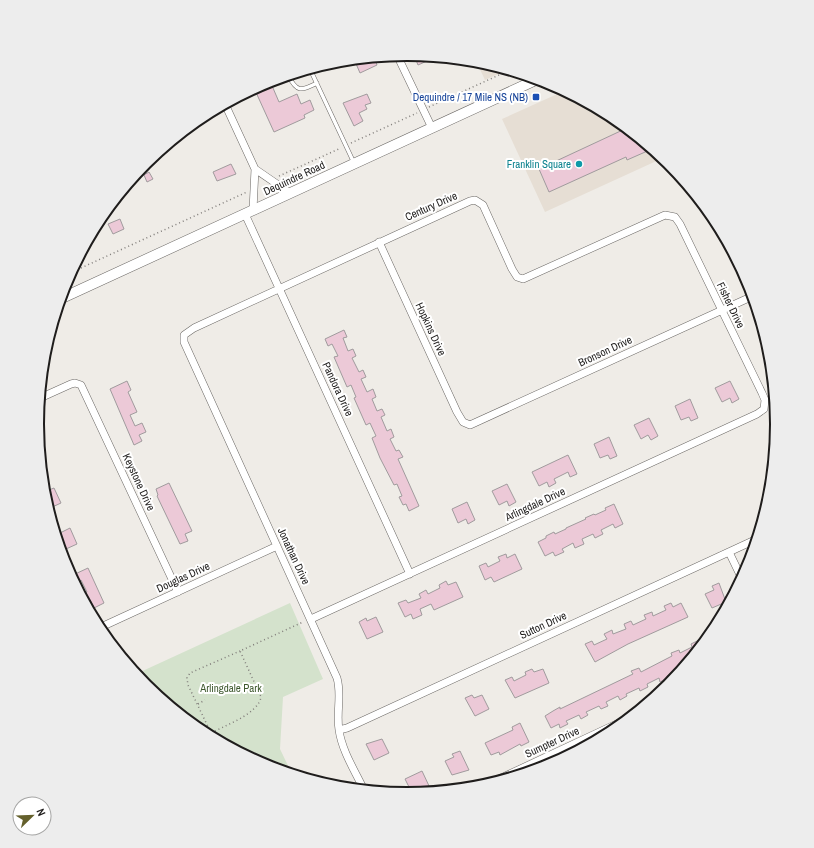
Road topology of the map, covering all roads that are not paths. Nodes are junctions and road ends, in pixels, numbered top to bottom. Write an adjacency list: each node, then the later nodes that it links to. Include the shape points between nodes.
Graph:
1 (400, 61): 7 (street)
2 (312, 73): 5 (lane)
3 (290, 80): 5 (lane, via 297,89 304,89)
4 (529, 82): 7 (main road, Dequindre Road)
5 (317, 83): 8 (lane)
6 (227, 109): 9 (street)
7 (432, 128): 8 (main road, Dequindre Road)
8 (354, 164): 10 (main road, Dequindre Road)
9 (255, 168): 10 (street); 11 (street)
10 (290, 193): 11 (main road, Dequindre Road)
11 (249, 212): 14 (street, Pandora Drive); 15 (main road, Dequindre Road)
12 (672, 216): 13 (street, Century Drive, via 665,216 523,280 514,274 483,205 475,200); 17 (street, Fisher Drive, via 680,224)
13 (379, 242): 14 (street, Century Drive); 21 (street, Hopkins Drive, via 457,412)
14 (279, 288): 18 (street, Century Drive); 26 (street, Pandora Drive)
15 (68, 295)
16 (748, 298): 17 (street, Bronson Drive)
17 (722, 310): 20 (street, Fisher Drive, via 762,393); 21 (street, Bronson Drive, via 473,424)
18 (184, 335): 23 (street, Jonathan Drive, via 184,342)
19 (45, 396): 27 (street, Keystone Drive, via 71,384 79,384 84,389)
20 (765, 406): 26 (street, Arlingdale Drive, via 757,414)
21 (466, 424)
22 (751, 542): 24 (street, Sutton Drive)
23 (277, 546): 27 (street, Douglas Drive); 28 (street, Jonathan Drive)
24 (729, 552): 25 (street); 30 (street, Sutton Drive)
25 (738, 572)
26 (410, 574): 28 (street, Arlingdale Drive)
27 (178, 592): 29 (street, Douglas Drive)
28 (311, 619): 30 (street, Jonathan Drive, via 340,685)
29 (105, 625)
30 (338, 730): 33 (street, Jonathan Drive)
31 (592, 736): 32 (street, Sumpter Drive)
32 (520, 769)
33 (361, 784)

